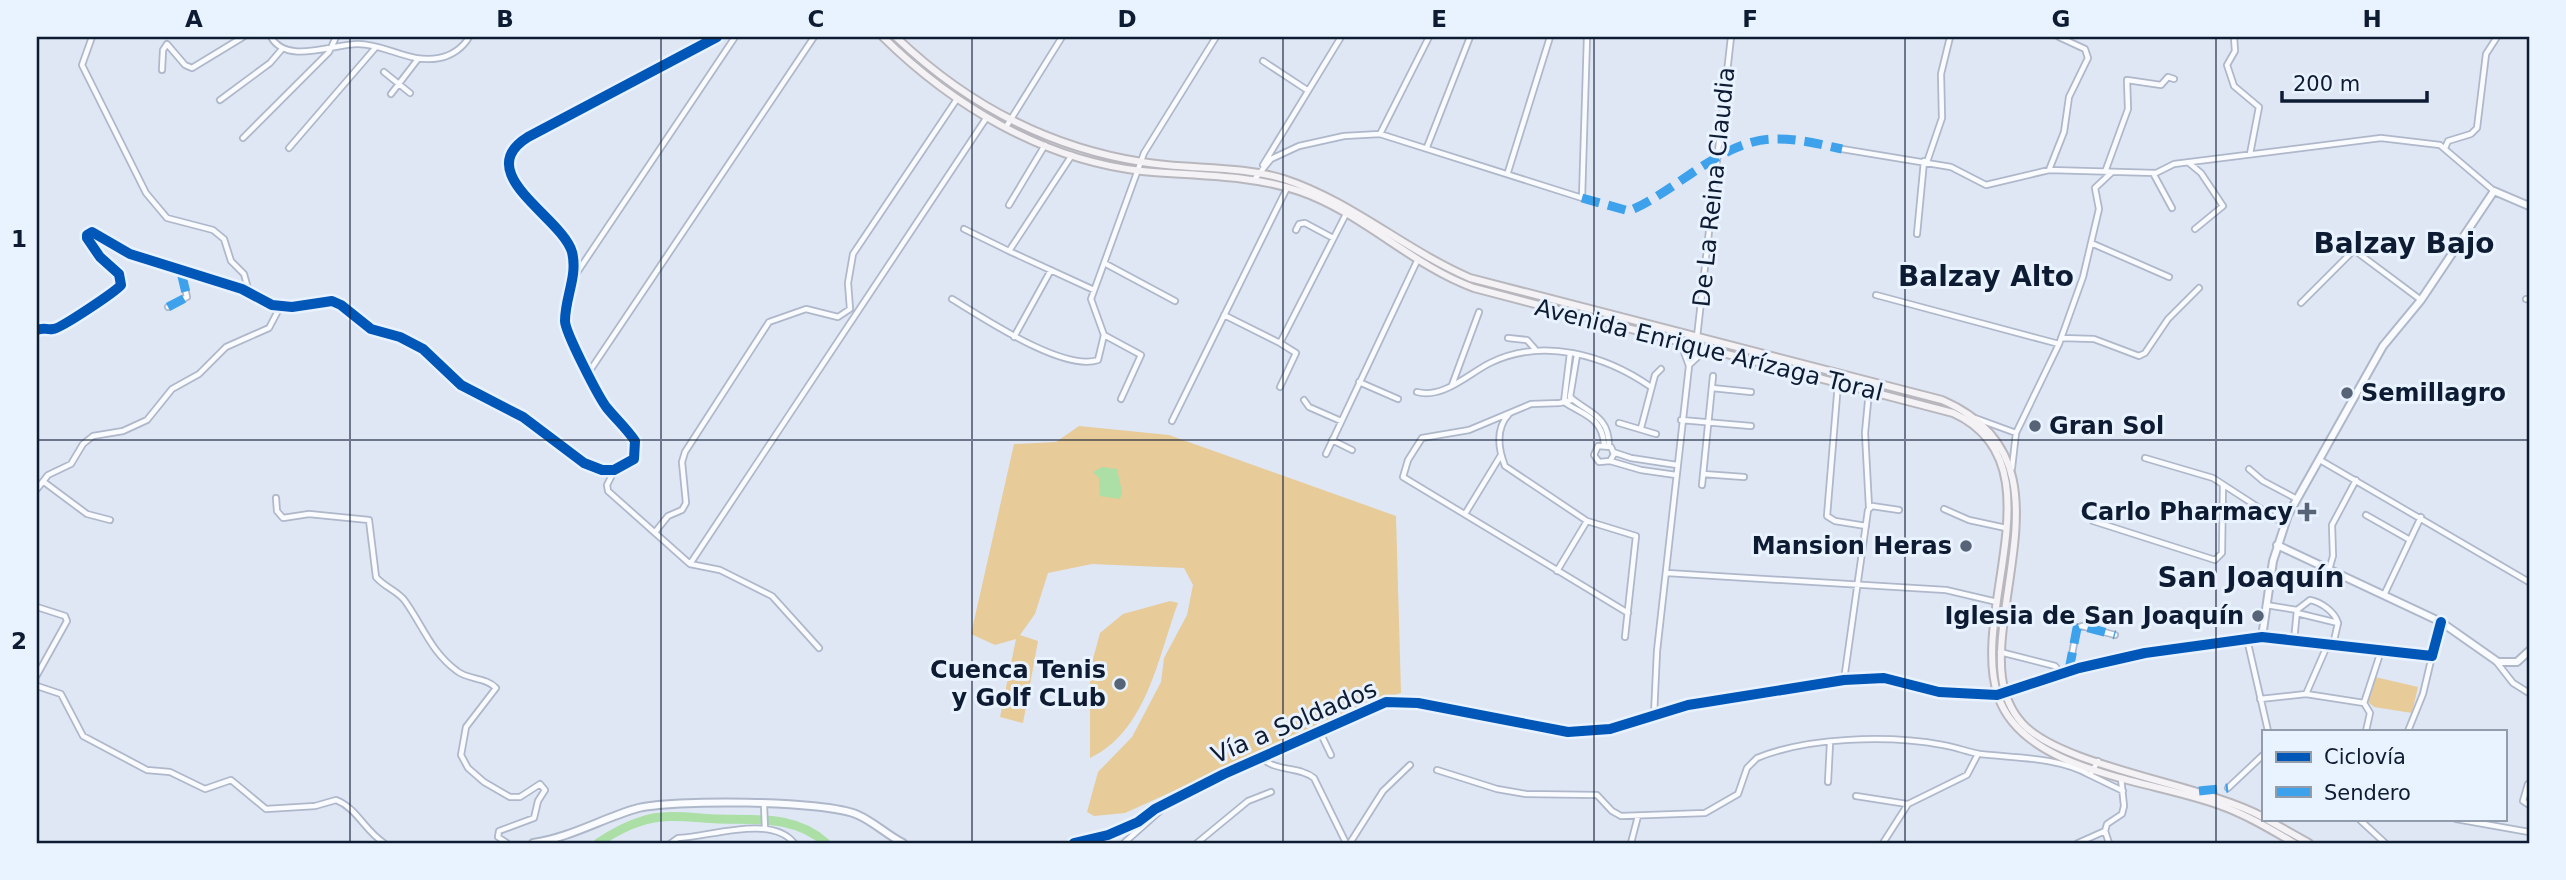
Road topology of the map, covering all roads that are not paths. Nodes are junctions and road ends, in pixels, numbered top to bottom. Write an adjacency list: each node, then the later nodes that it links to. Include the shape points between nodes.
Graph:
1 (92, 37): 79 (street, via 82,65 146,194 167,218 213,230 225,239 231,261 244,274)
2 (243, 37): 28 (street, via 192,68 167,44)
3 (271, 37): 25 (street)
4 (336, 37): 23 (street)
5 (469, 37): 26 (street, via 450,54)
6 (717, 37): 76 (street, via 511,149 513,177 567,241)
7 (735, 37): 76 (street)
8 (814, 37): 104 (street)
9 (883, 37): 35 (main road, Avenida Enrique Arízaga Toral)
10 (896, 37): 38 (main road, Avenida Enrique Arízaga Toral, via 959,91)
11 (1062, 37): 38 (street)
12 (1216, 37): 48 (street, via 1147,146)
13 (1341, 37): 32 (street)
14 (1429, 37): 39 (street)
15 (1470, 37): 42 (street)
16 (1549, 37): 55 (street)
17 (1587, 37): 55 (street, via 1582,198)
18 (1731, 37): 92 (street, De La Reina Claudia)
19 (1950, 37): 49 (street, via 1941,74 1942,118)
20 (2059, 37): 52 (street, via 2085,49 2088,58 2069,97 2064,132)
21 (2234, 37): 46 (street, via 2235,51 2227,65 2232,82 2259,107)
22 (2497, 37): 44 (street, via 2486,54 2477,128 2448,141)
23 (332, 47): 24 (street); 25 (street); 40 (street)
24 (376, 47): 26 (street); 43 (street)
25 (282, 48): 36 (street, via 270,63)
26 (418, 59): 31 (street)
27 (1263, 61): 32 (street)
28 (162, 70)
29 (384, 72): 31 (street)
30 (2174, 79): 54 (street, via 2168,77 2161,85 2126,82 2128,109)
31 (399, 84): 33 (street); 34 (street)
32 (1307, 90): 51 (street)
33 (410, 93)
34 (391, 94)
35 (957, 99): 37 (main road, Avenida Enrique Arízaga Toral); 168 (street, via 853,254 847,314 838,317 806,309 769,322 685,452 686,503)
36 (220, 100)
37 (987, 117): 38 (main road, Avenida Enrique Arízaga Toral); 171 (street)
38 (1008, 125): 41 (main road, Avenida Enrique Arízaga Toral); 48 (main road, Avenida Enrique Arízaga Toral)
39 (1380, 134): 42 (street); 51 (street, via 1299,146)
40 (243, 138)
41 (1045, 144): 47 (main road, Avenida Enrique Arízaga Toral); 60 (street)
42 (1427, 147): 55 (street)
43 (289, 148)
44 (2445, 148): 46 (street, via 2381,138); 59 (street)
45 (1842, 149): 49 (street)
46 (2250, 154): 50 (street)
47 (1073, 155): 53 (main road, Avenida Enrique Arízaga Toral); 70 (street)
48 (1142, 162): 53 (street); 57 (main road, Avenida Enrique Arízaga Toral)
49 (1925, 162): 52 (street, via 1951,167 1986,186); 67 (street)
50 (2189, 162): 56 (street); 65 (street, via 2202,173 2223,206)
51 (1263, 166): 57 (street)
52 (2049, 170): 54 (street)
53 (1140, 171): 57 (main road, Avenida Enrique Arízaga Toral); 72 (street)
54 (2109, 172): 56 (street); 69 (street, via 2095,188 2099,209)
55 (1508, 173)
56 (2153, 173): 62 (street)
57 (1256, 177): 58 (main road, Avenida Enrique Arízaga Toral); 71 (main road, Avenida Enrique Arízaga Toral, via 1280,178 1324,194)
58 (1287, 187): 63 (main road, Avenida Enrique Arízaga Toral); 88 (street)
59 (2494, 191): 61 (street); 82 (street)
60 (1009, 205)
61 (2529, 206)
62 (2172, 208)
63 (1346, 214): 68 (street); 71 (main road, Avenida Enrique Arízaga Toral)
64 (964, 229): 70 (street)
65 (2195, 229)
66 (1296, 230): 68 (street, via 1305,223)
67 (1917, 234)
68 (1333, 238): 95 (street)
69 (2091, 243): 75 (street); 94 (street)
70 (1009, 251): 73 (street)
71 (1419, 258): 92 (main road, Avenida Enrique Arízaga Toral, via 1470,278); 96 (main road, Avenida Enrique Arízaga Toral, via 1474,288); 106 (street)
72 (1106, 264): 78 (street); 83 (street)
73 (1051, 270): 78 (street); 91 (street)
74 (181, 272): 79 (street); 85 (street, via 187,297); 89 (street, via 89,233 87,238 100,257 122,278 121,285 58,328)
75 (2169, 277)
76 (574, 278): 104 (street, via 565,327)
77 (2199, 288): 94 (street, via 2139,356 2094,339)
78 (1094, 290): 90 (street, via 1092,304)
79 (250, 293): 86 (street)
80 (1876, 295): 97 (street)
81 (951, 299): 91 (street)
82 (2421, 300): 84 (street, via 2354,250); 140 (street, via 2384,346)
83 (1175, 301)
84 (2301, 303)
85 (168, 307)
86 (280, 307): 145 (street, via 314,301 341,304 371,329 423,349 461,385 523,417 584,463); 150 (street, via 269,327 226,347 199,373 172,388 147,419 93,436 71,464 54,471)
87 (1479, 312): 109 (street)
88 (1224, 315): 95 (street); 125 (street)
89 (37, 330)
90 (1104, 335): 91 (street, via 1095,362 1047,352); 117 (street, via 1141,355)
91 (1014, 337)
92 (1697, 337): 108 (main road, Avenida Enrique Arízaga Toral)
93 (1508, 338): 98 (street, via 1527,340)
94 (2061, 338): 97 (street)
95 (1280, 343): 110 (street, via 1296,353)
96 (1681, 344): 99 (main road, Avenida Enrique Arízaga Toral); 102 (street)
97 (2059, 344): 131 (street)
98 (1535, 349): 100 (street); 109 (street, via 1505,357)
99 (1705, 350): 102 (street); 107 (main road, Avenida Enrique Arízaga Toral)
100 (1570, 353): 101 (street); 121 (street)
101 (1577, 355): 111 (street, via 1613,365); 120 (street)
102 (1689, 366): 124 (street)
103 (1661, 369): 111 (street)
104 (589, 373): 145 (street, via 607,408 635,441 634,459)
105 (1713, 376): 112 (street)
106 (1359, 382): 118 (street); 126 (street)
107 (1838, 383): 114 (main road, Avenida Enrique Arízaga Toral); 166 (street, via 1827,516)
108 (1881, 384): 116 (main road); 123 (main road, Avenida Enrique Arízaga Toral, via 1942,400)
109 (1452, 385): 115 (street, via 1431,393)
110 (1280, 387)
111 (1651, 387): 130 (street)
112 (1712, 387): 113 (street); 128 (street)
113 (1751, 391)
114 (1869, 391): 116 (main road, Avenida Enrique Arízaga Toral); 156 (street, via 1865,433)
115 (1417, 392)
116 (1877, 393): 167 (main road, Avenida Enrique Arízaga Toral, via 1953,413 1986,436 2007,482)
117 (1121, 399)
118 (1398, 399)
119 (1304, 400): 126 (street, via 1309,407)
120 (1571, 400): 121 (street); 134 (street, via 1604,422)
121 (1564, 402): 122 (street, via 1531,404); 134 (street, via 1595,420)
122 (1512, 411): 138 (street, via 1501,425); 159 (street, via 1469,430 1422,439 1408,460 1403,473 1406,481)
123 (1975, 418): 131 (street); 143 (main road, Avenida Enrique Arízaga Toral, via 1996,438)
124 (1681, 420): 128 (street); 142 (street)
125 (1172, 421)
126 (1341, 421): 133 (street)
127 (1619, 423): 130 (street)
128 (1709, 423): 129 (street); 146 (street)
129 (1751, 426)
130 (1641, 428): 132 (street)
131 (2016, 433): 143 (street)
132 (1656, 434)
133 (1332, 440): 135 (street); 137 (street)
134 (1606, 445): 136 (street); 141 (street, via 1595,450 1595,458 1602,463)
135 (1352, 450)
136 (1613, 452): 141 (street); 142 (street)
137 (1326, 454)
138 (1500, 456): 159 (street); 163 (street, via 1505,466)
139 (2145, 458): 152 (street, via 2214,478)
140 (2320, 460): 149 (street); 155 (street)
141 (1610, 461): 147 (street)
142 (1677, 465): 147 (street)
143 (2012, 468): 194 (main road, Avenida Enrique Arízaga Toral, via 2014,519)
144 (2249, 469): 155 (street)
145 (614, 470): 168 (street, via 607,488)
146 (1703, 474): 148 (street); 151 (street)
147 (1676, 475): 174 (street)
148 (1744, 477)
149 (2356, 480): 161 (street); 172 (street, via 2332,525 2334,551)
150 (44, 482): 153 (street); 162 (street, via 88,514)
151 (1702, 485)
152 (2223, 485): 164 (street, via 2222,553 2215,560); 165 (street)
153 (37, 489)
154 (276, 498): 241 (street, via 282,518 309,513 369,520 376,577 404,599 432,648 457,672 496,688 466,727 461,755 484,782 510,797 520,797 540,784 545,790 534,818 499,831 498,837)
155 (2297, 499): 165 (street)
156 (1869, 507): 158 (street); 166 (street)
157 (1944, 509): 167 (street)
158 (1899, 510)
159 (1465, 514): 173 (street)
160 (2366, 515): 169 (street)
161 (2421, 517): 169 (street); 175 (street)
162 (110, 520)
163 (1587, 521): 173 (street); 182 (street, via 1636,536)
164 (2093, 521)
165 (2284, 524): 170 (street)
166 (1866, 526): 176 (street)
167 (2006, 528): 178 (main road, Avenida Enrique Arízaga Toral)
168 (656, 531): 171 (street)
169 (2410, 540): 177 (street)
170 (2277, 545): 172 (street); 179 (street)
171 (690, 564): 191 (street, via 720,570 765,591)
172 (2329, 569): 177 (street)
173 (1557, 571): 182 (street)
174 (1667, 573): 176 (street); 207 (street)
175 (2529, 582)
176 (1857, 586): 178 (street, via 1946,590); 200 (street)
177 (2384, 595): 183 (street)
178 (1997, 602): 204 (main road, Avenida Enrique Arízaga Toral, via 1992,647)
179 (2266, 605): 181 (street); 187 (street)
180 (37, 607): 199 (street, via 65,616 67,621)
181 (2297, 612): 184 (street); 184 (street, via 2310,600 2316,601 2336,615); 189 (street)
182 (1628, 613): 186 (street)
183 (2441, 622): 195 (street); 196 (street)
184 (2338, 623): 190 (street)
185 (2115, 635): 197 (street, via 2077,628)
186 (1625, 637)
187 (2262, 637): 188 (street); 189 (street)
188 (2248, 639): 197 (street, via 2146,653); 205 (street)
189 (2294, 642): 190 (street)
190 (2330, 646): 192 (street); 203 (street)
191 (819, 648)
192 (2381, 651): 195 (street); 206 (street)
193 (2529, 651): 196 (street, via 2512,663)
194 (2000, 652): 198 (street, via 2055,666); 204 (main road, Avenida Enrique Arízaga Toral)
195 (2432, 656): 210 (street)
196 (2494, 660): 202 (street)
197 (2069, 670): 198 (street)
198 (2061, 673): 204 (street)
199 (37, 675)
200 (1844, 680): 204 (street, Vía a Soldados, via 1884,678 1939,692); 207 (street, Vía a Soldados, via 1688,705)
201 (37, 686): 240 (street, via 61,694 80,735 130,762 170,772 205,789 230,780 266,808 315,806 336,800 353,809 363,826)
202 (2529, 692)
203 (2306, 694): 205 (street); 206 (street)
204 (2001, 695): 217 (main road, Avenida Enrique Arízaga Toral, via 2035,734); 220 (main road, Avenida Enrique Arízaga Toral, via 2008,716 2026,737)
205 (2260, 699): 208 (street)
206 (2364, 703): 209 (street, via 2370,713)
207 (1654, 716): 211 (street, Vía a Soldados, via 1610,729 1568,732 1397,701)
208 (2268, 730)
209 (2366, 730)
210 (2409, 730)
211 (1320, 732): 214 (street); 216 (street, Vía a Soldados)
212 (1829, 743): 213 (street, via 1898,740); 222 (street); 232 (street, via 1757,758 1747,768 1741,790 1705,813)
213 (1978, 754): 220 (street); 229 (street, via 1967,775)
214 (1331, 755)
215 (2262, 756): 224 (street)
216 (1262, 758): 228 (street, Vía a Soldados); 249 (street, via 1270,765 1314,778)
217 (2098, 761): 220 (street); 233 (main road, Avenida Enrique Arízaga Toral, via 2220,797)
218 (1410, 765): 249 (street, via 1383,792)
219 (1437, 770): 232 (street, via 1526,794 1597,795 1616,814)
220 (2092, 772): 221 (main road, Avenida Enrique Arízaga Toral); 226 (street)
221 (2121, 777): 226 (street); 254 (main road, Avenida Enrique Arízaga Toral, via 2219,804)
222 (1828, 782)
223 (2528, 784): 230 (street, via 2524,801)
224 (2228, 788)
225 (1271, 792): 248 (street, via 1248,801)
226 (2123, 792): 238 (street, via 2122,814 2107,824)
227 (1856, 796): 229 (street)
228 (1170, 802): 246 (street, Vía a Soldados, via 1108,835); 247 (street)
229 (1908, 804): 251 (street)
230 (2529, 805)
231 (765, 809): 237 (street); 242 (street, via 718,803 638,808); 245 (street, via 793,804 837,808 859,815)
232 (1638, 816): 250 (street)
233 (2262, 817)
234 (2269, 820): 255 (main road, Avenida Enrique Arízaga Toral)
235 (2361, 820): 256 (street)
236 (2462, 820): 239 (street)
237 (765, 826): 243 (street, via 678,838); 244 (street)
238 (2105, 831): 252 (street); 253 (street)
239 (2529, 832)
240 (384, 843)
241 (507, 843)
242 (533, 843)
243 (671, 843)
244 (794, 843)
245 (903, 843)
246 (1074, 843)
247 (1124, 843)
248 (1197, 843)
249 (1348, 843)
250 (1631, 843)
251 (1884, 843)
252 (2078, 843)
253 (2109, 843)
254 (2294, 843)
255 (2309, 843)
256 (2385, 843)

